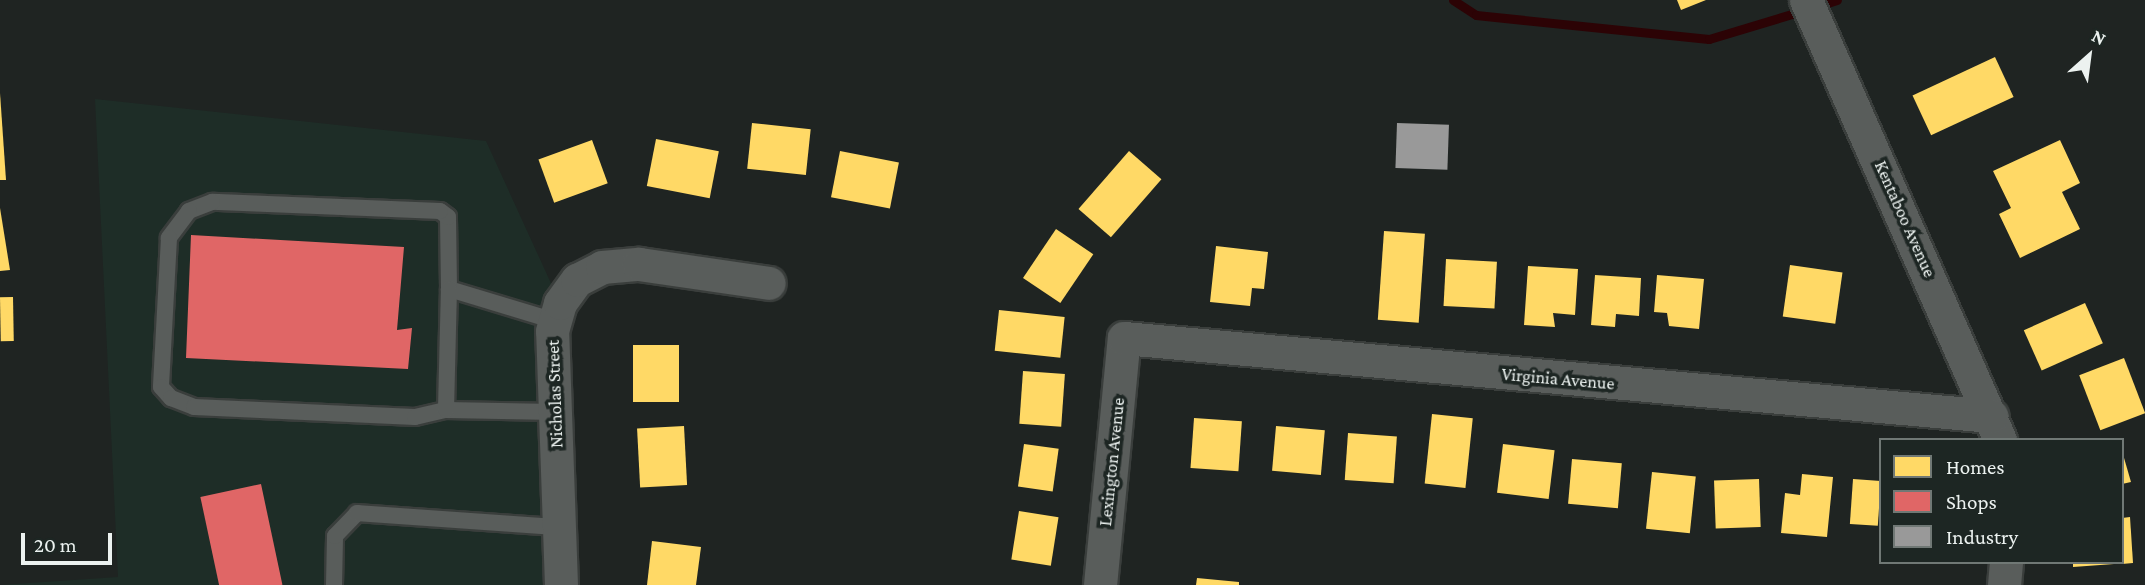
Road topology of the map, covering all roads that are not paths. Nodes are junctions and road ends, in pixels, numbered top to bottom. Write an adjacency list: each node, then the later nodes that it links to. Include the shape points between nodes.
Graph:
1 (1806, 0): 8 (street, Kentaboo Avenue)
2 (769, 283): 4 (street, Nicholas Street, via 639,264 602,267 577,280)
3 (449, 289): 4 (lane); 6 (lane); 6 (lane, via 448,217 440,211 212,202 189,211 169,238 161,387 194,407 415,417)
4 (555, 321): 7 (street, Nicholas Street)
5 (1124, 338): 8 (street, Virginia Avenue); 13 (street, Lexington Avenue)
6 (446, 410): 7 (lane)
7 (555, 412): 9 (street, Nicholas Street)
8 (1995, 428)
9 (559, 527): 11 (lane, via 357,513 335,536); 12 (street, Nicholas Street)
10 (2006, 564): 14 (street)
11 (334, 585)
12 (562, 585)
13 (1100, 585)
14 (2004, 585)

